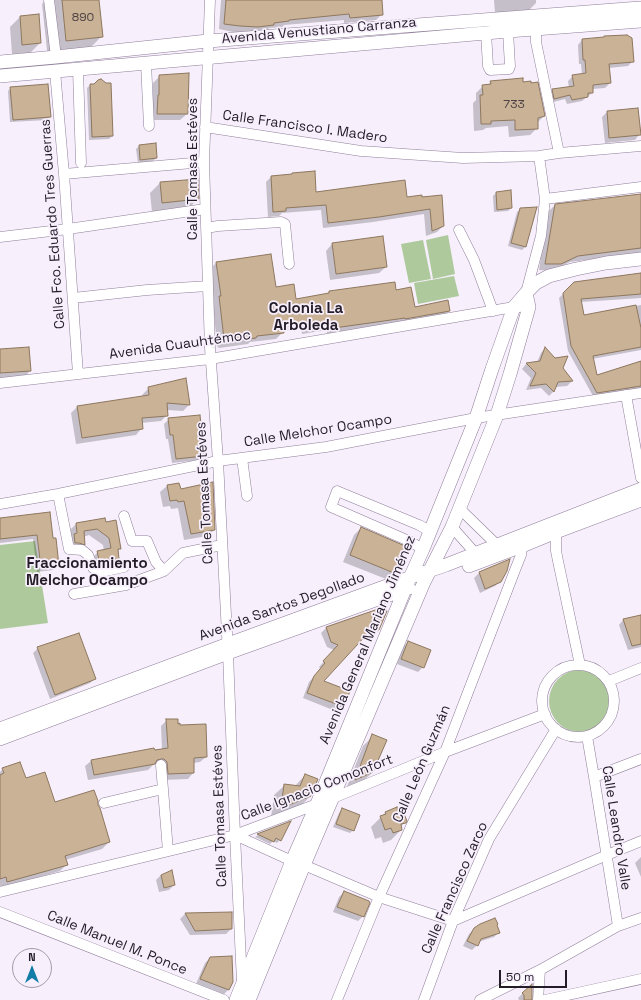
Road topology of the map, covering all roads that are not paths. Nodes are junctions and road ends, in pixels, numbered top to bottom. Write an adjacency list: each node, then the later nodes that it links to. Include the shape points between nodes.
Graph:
1 (49, 0): 9 (street)
2 (210, 0): 7 (street, Calle Tomasa Estéves)
3 (640, 11): 4 (main road, Avenida Venustiano Carranza); 7 (main road, Avenida Venustiano Carranza)
4 (536, 28): 5 (main road, Avenida Venustiano Carranza); 18 (street, via 536,42)
5 (508, 30): 6 (main road, Avenida Venustiano Carranza); 6 (street, via 510,69 490,70)
6 (486, 33): 8 (main road, Avenida Venustiano Carranza)
7 (208, 41): 8 (street, Calle Tomasa Estéves); 9 (main road, Avenida Venustiano Carranza)
8 (208, 57): 11 (main road, Avenida Venustiano Carranza); 16 (street, Calle Tomasa Estéves)
9 (56, 58): 10 (main road, Avenida Venustiano Carranza)
10 (0, 62)
11 (146, 63): 12 (main road, Avenida Venustiano Carranza); 15 (street)
12 (78, 69): 13 (main road, Avenida Venustiano Carranza); 21 (street)
13 (55, 71): 14 (main road, Avenida Venustiano Carranza); 22 (street, Calle Fco. Eduardo Tres Guerras)
14 (0, 76)
15 (148, 126)
16 (205, 127): 19 (street, Calle Francisco I. Madero, via 360,151 463,158); 20 (street, Calle Tomasa Estéves)
17 (641, 146): 18 (street, Calle Francisco I. Madero)
18 (559, 153): 19 (street, Calle Francisco I. Madero)
19 (540, 156): 24 (street, Avenida General Mariano Jiménez)
20 (204, 162): 22 (street); 25 (street, Calle Tomasa Estéves)
21 (81, 163)
22 (64, 174): 27 (street, Calle Fco. Eduardo Tres Guerras)
23 (641, 187): 24 (street)
24 (545, 199): 33 (street, Avenida General Mariano Jiménez, via 541,236)
25 (205, 209): 26 (street, Calle Tomasa Estéves); 27 (street)
26 (206, 228): 31 (street, via 281,222 285,224); 32 (street, Calle Tomasa Estéves)
27 (68, 229): 29 (street); 34 (street, Calle Fco. Eduardo Tres Guerras)
28 (459, 230): 37 (street, via 474,260)
29 (0, 237)
30 (641, 259): 33 (main road, via 606,263 549,276 536,283)
31 (289, 264)
32 (208, 286): 34 (street); 38 (street, Calle Tomasa Estéves)
33 (526, 293): 35 (main road, Avenida General Mariano Jiménez); 36 (main road, Avenida General Mariano Jiménez)
34 (73, 298): 40 (street, Calle Fco. Eduardo Tres Guerras)
35 (514, 307): 36 (street, Avenida Cuauhtémoc); 37 (street, Avenida Cuauhtémoc); 39 (main road, Avenida General Mariano Jiménez)
36 (529, 307): 41 (main road, Avenida General Mariano Jiménez)
37 (493, 311): 38 (street, Avenida Cuauhtémoc)
38 (210, 358): 40 (street, Avenida Cuauhtémoc); 48 (street, Calle Tomasa Estéves)
39 (492, 369): 41 (main road); 46 (main road, Avenida General Mariano Jiménez)
40 (78, 374): 42 (street, Avenida Cuauhtémoc)
41 (510, 374): 45 (main road, Avenida General Mariano Jiménez)
42 (0, 383)
43 (641, 393): 44 (street, Calle Melchor Ocampo)
44 (626, 395): 45 (street, Calle Melchor Ocampo); 49 (street)
45 (497, 415): 46 (street, Calle Melchor Ocampo); 55 (main road, Avenida General Mariano Jiménez)
46 (476, 418): 47 (street, Calle Melchor Ocampo, via 326,447); 59 (main road, Avenida General Mariano Jiménez)
47 (242, 458): 48 (street, Calle Melchor Ocampo); 52 (street)
48 (218, 461): 51 (street, Calle Melchor Ocampo); 61 (street, Calle Tomasa Estéves)
49 (641, 478)
50 (641, 488): 58 (main road, Avenida Santos Degollado)
51 (58, 494): 54 (street, Calle Melchor Ocampo); 65 (street, via 69,549 82,550 88,555 93,568 101,572)
52 (247, 496)
53 (641, 500): 58 (main road, Avenida Santos Degollado)
54 (0, 504)
55 (459, 508): 57 (main road, Avenida General Mariano Jiménez); 62 (street)
56 (124, 516): 66 (street, via 132,541 147,541 156,562)
57 (452, 527): 64 (street); 67 (main road, Avenida General Mariano Jiménez)
58 (556, 527): 60 (main road, Avenida Santos Degollado); 71 (street, via 556,551)
59 (430, 531): 63 (main road, Avenida General Mariano Jiménez); 63 (street, via 337,491 331,506)
60 (521, 541): 62 (main road, Avenida Santos Degollado); 67 (main road, Avenida Santos Degollado); 79 (street, Calle León Guzmán, via 521,555 516,570)
61 (222, 545): 66 (street, via 183,552); 70 (street, Calle Tomasa Estéves)
62 (497, 545): 64 (main road, Avenida Santos Degollado)
63 (424, 549): 68 (main road, Avenida General Mariano Jiménez)
64 (476, 554): 67 (main road, Avenida Santos Degollado, via 446,565)
65 (124, 567)
66 (164, 570): 69 (street, via 126,585)
67 (427, 576): 68 (main road, Avenida Santos Degollado); 84 (main road, Avenida General Mariano Jiménez)
68 (408, 583): 70 (main road, Avenida Santos Degollado); 86 (main road, Avenida General Mariano Jiménez)
69 (74, 594)
70 (228, 649): 75 (main road, Avenida Santos Degollado); 78 (main road, Avenida Santos Degollado); 87 (street, Calle Tomasa Estéves)
71 (580, 665): 73 (street, via 601,672); 74 (street, via 562,668 548,682 542,700)
72 (641, 668): 73 (street)
73 (609, 681): 77 (street, via 615,702 613,712 607,723 598,731)
74 (545, 714): 76 (street); 79 (street, Calle Ignacio Comonfort)
75 (0, 729)
76 (556, 729): 77 (street, via 567,735); 96 (street, Calle Francisco Zarco, via 489,839)
77 (586, 736): 82 (street, Calle Leandro Valle)
78 (0, 739)
79 (445, 752): 84 (street, Calle Ignacio Comonfort); 93 (street, Calle León Guzmán)
80 (641, 759): 82 (street)
81 (161, 765): 83 (street)
82 (594, 777): 90 (street, Calle Leandro Valle)
83 (163, 789): 85 (street); 89 (street)
84 (333, 798): 86 (street, Calle Ignacio Comonfort); 91 (main road, Avenida General Mariano Jiménez)
85 (104, 803)
86 (317, 804): 87 (street, Calle Ignacio Comonfort); 91 (main road, Avenida General Mariano Jiménez)
87 (234, 835): 89 (street, Calle Ignacio Comonfort); 91 (street); 100 (street, Calle Tomasa Estéves)
88 (641, 841): 90 (street)
89 (168, 851): 92 (street, Calle Ignacio Comonfort)
90 (607, 855): 96 (street); 97 (street, Calle Leandro Valle)
91 (298, 863): 93 (street); 100 (main road, Avenida General Mariano Jiménez); 103 (main road, Avenida General Mariano Jiménez)
92 (0, 892)
93 (379, 897): 96 (street); 104 (street, Calle León Guzmán)
94 (0, 912): 101 (street, Calle Manuel M. Ponce)
95 (641, 918): 97 (street)
96 (453, 921): 105 (street, Calle Francisco Zarco)
97 (618, 926): 98 (street)
98 (540, 970): 106 (street); 107 (street)
99 (641, 979): 108 (street)
100 (242, 984): 102 (main road, Avenida General Mariano Jiménez)
101 (224, 1000)
102 (236, 1000)
103 (249, 1000)
104 (337, 1000)
105 (424, 1000)
106 (480, 1000)
107 (538, 1000)
108 (545, 1000)

